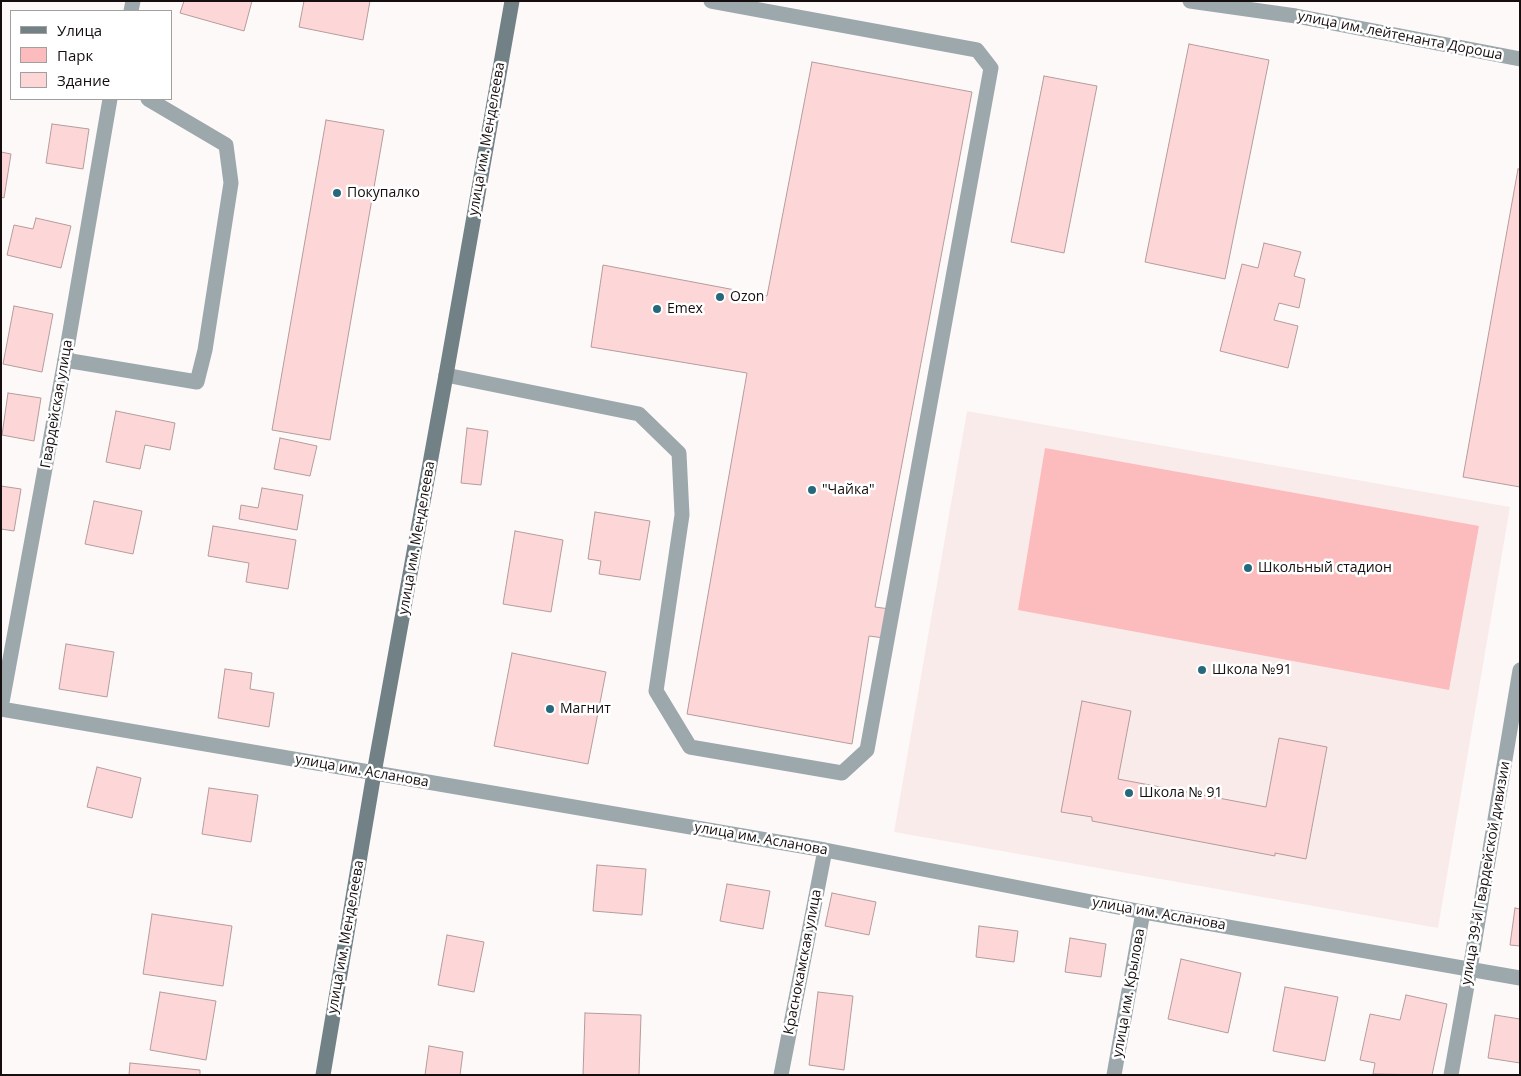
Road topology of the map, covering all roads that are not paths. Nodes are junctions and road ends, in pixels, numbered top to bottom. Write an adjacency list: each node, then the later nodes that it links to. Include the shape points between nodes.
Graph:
1 (512, 1): 9 (main road, улица им. Менделеева)
2 (712, 1): 9 (street, via 977,50 991,68 867,750 842,773 690,748 656,691 682,515 679,453 639,414)
3 (1190, 1): 4 (street, улица им. лейтенанта Дороша)
4 (1298, 9): 5 (street, улица им. лейтенанта Дороша)
5 (1520, 59)
6 (110, 100): 8 (street, Гвардейская улица)
7 (150, 100): 8 (street, via 226,145 231,184 197,382)
8 (65, 360): 11 (street, Гвардейская улица)
9 (446, 375): 12 (main road, улица им. Менделеева)
10 (1520, 670): 15 (street, улица 39-й Гвардейской дивизии)
11 (1, 709): 12 (street, улица им. Асланова)
12 (374, 773): 13 (street, улица им. Асланова); 17 (main road, улица им. Менделеева)
13 (825, 850): 14 (street, улица им. Асланова); 18 (street, Краснокамская улица)
14 (1143, 912): 15 (street, улица им. Асланова); 19 (street, улица им. Крылова)
15 (1470, 969): 16 (street, улица им. Асланова); 20 (street, улица 39-й Гвардейской дивизии)
16 (1520, 978)
17 (323, 1075)
18 (781, 1075)
19 (1114, 1075)
20 (1451, 1075)

